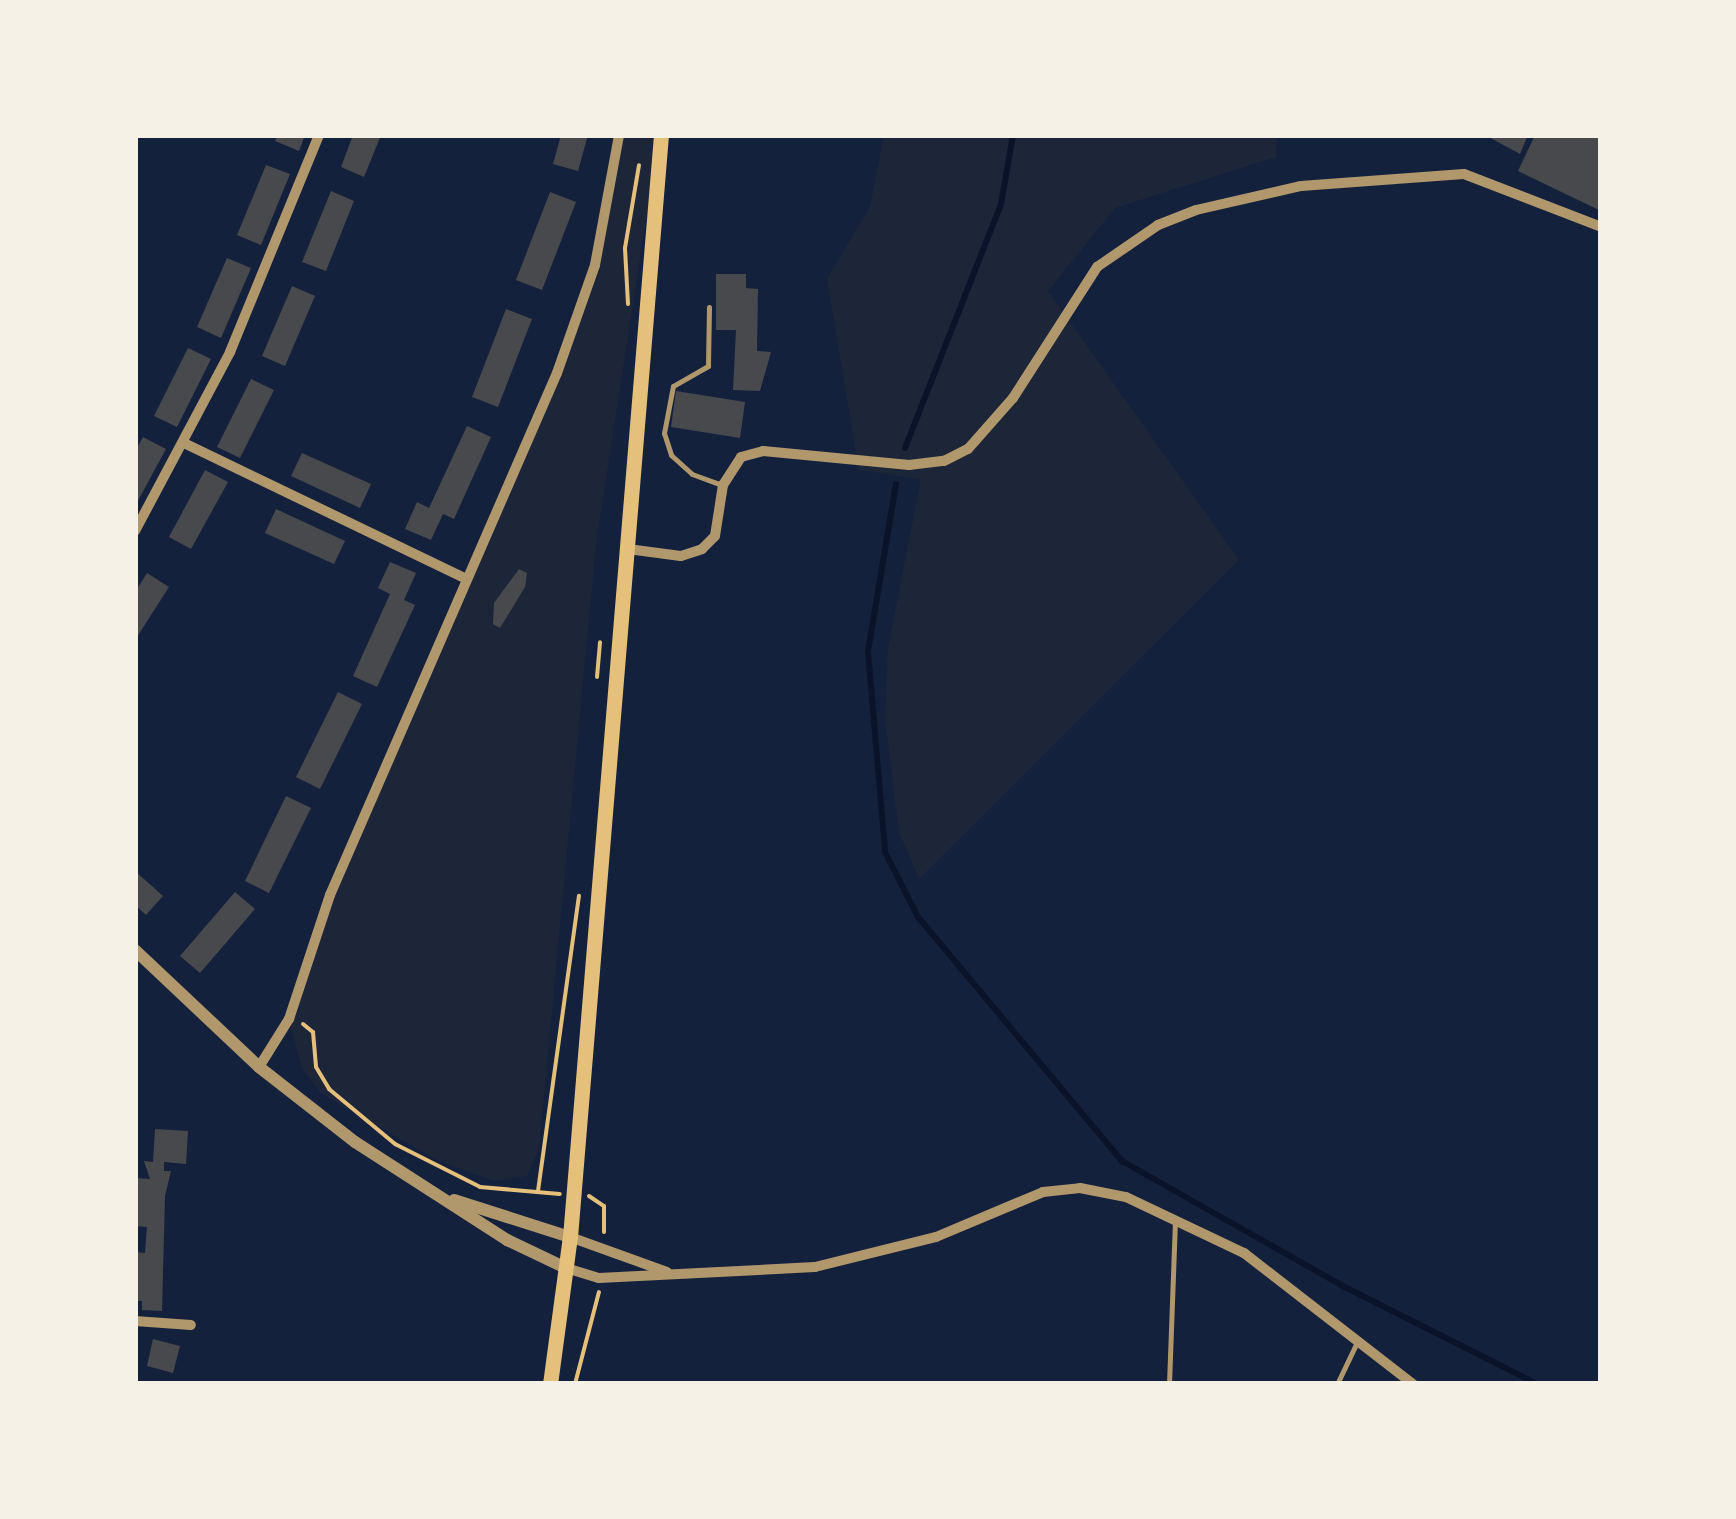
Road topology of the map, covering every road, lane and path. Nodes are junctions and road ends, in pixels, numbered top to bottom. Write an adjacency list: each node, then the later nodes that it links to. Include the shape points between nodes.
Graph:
1 (319, 135): 8 (street)
2 (619, 135): 12 (street, via 587,290 557,373)
3 (662, 135): 11 (main road)
4 (641, 156): 7 (path, via 626,248)
5 (1601, 227): 9 (street, via 1464,174 1301,186 1228,200 1158,225 1097,267 1013,398 968,449 944,461 909,465 763,451 741,457)
6 (708, 308): 9 (lane, via 708,366 673,386 664,433 671,456 692,474)
7 (628, 311)
8 (186, 444): 10 (street); 12 (street)
9 (722, 485): 11 (street, via 715,536 702,549 681,556)
10 (135, 531)
11 (628, 549): 21 (main road)
12 (464, 578): 17 (street, via 330,895)
13 (601, 632): 14 (path)
14 (597, 685)
15 (580, 888): 19 (path)
16 (135, 950): 18 (street)
17 (289, 1019): 18 (street); 19 (path, via 312,1032 316,1067 328,1089 384,1136 480,1187)
18 (260, 1067): 20 (street, via 355,1142)
19 (538, 1190): 21 (path)
20 (437, 1194): 23 (street); 25 (street)
21 (573, 1196): 23 (main road); 24 (path, via 593,1197 604,1206)
22 (1175, 1217): 26 (street, via 1110,1194 1043,1192 882,1254 775,1272); 30 (street, via 1244,1253); 33 (lane)
23 (570, 1237): 24 (street); 25 (main road)
24 (602, 1248): 26 (street)
25 (566, 1268): 27 (street); 31 (main road)
26 (672, 1274): 27 (street)
27 (599, 1278): 32 (path)
28 (135, 1321): 29 (street)
29 (192, 1325)
30 (1358, 1338): 34 (lane); 35 (street)
31 (550, 1384)
32 (575, 1384)
33 (1168, 1384)
34 (1337, 1384)
35 (1412, 1384)

